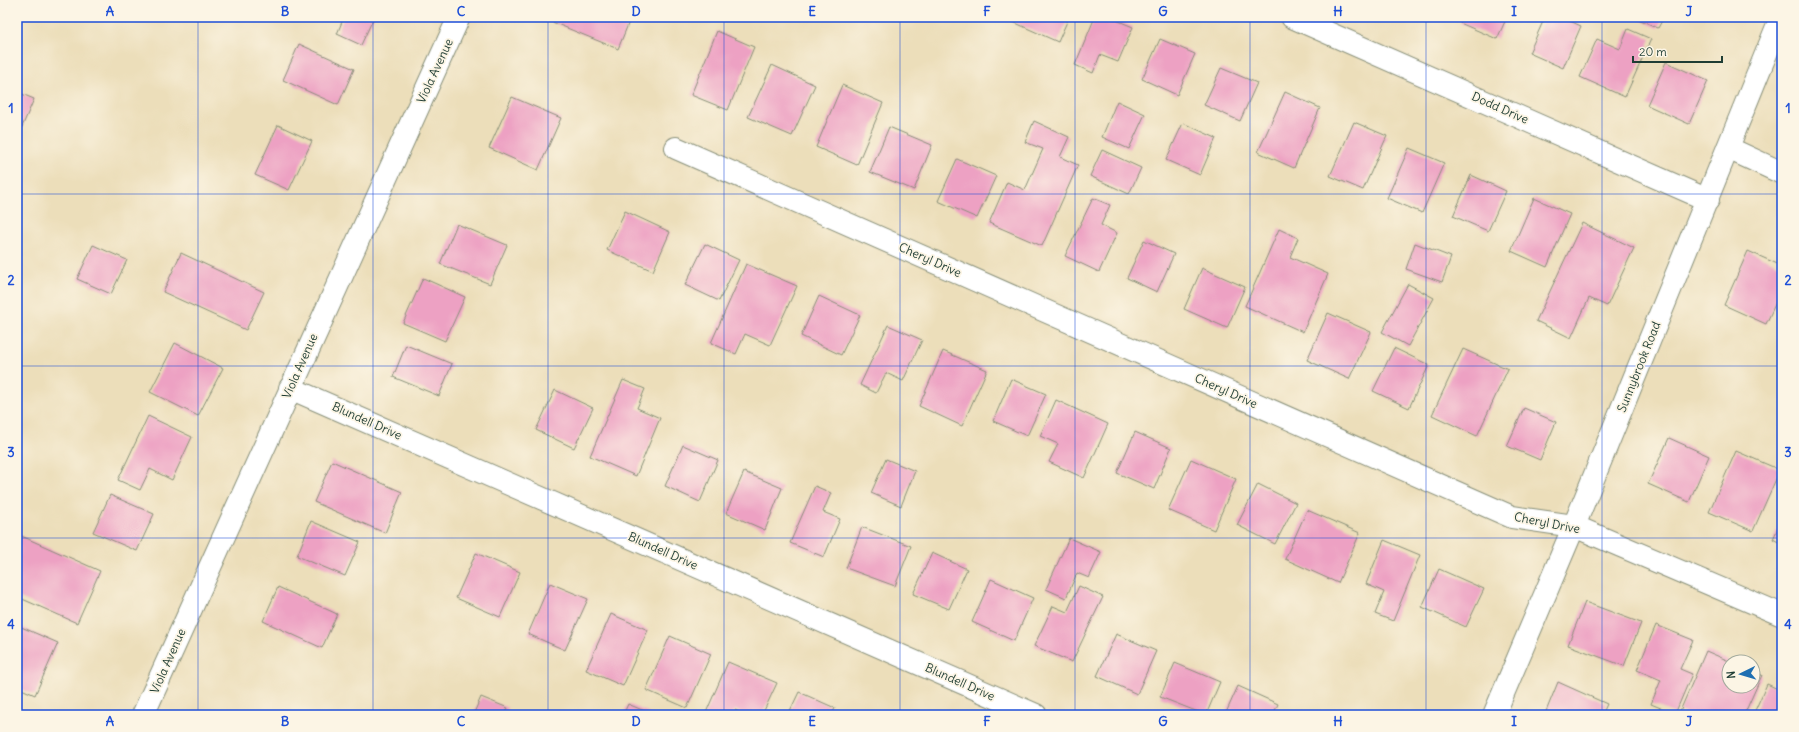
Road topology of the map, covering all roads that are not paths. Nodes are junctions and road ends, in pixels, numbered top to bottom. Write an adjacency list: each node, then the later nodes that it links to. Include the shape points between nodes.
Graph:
1 (459, 17): 8 (street, Viola Avenue)
2 (1292, 17): 7 (street, Dodd Drive)
3 (1781, 17): 5 (street, Sunnybrook Road)
4 (676, 148): 9 (street, Cheryl Drive, via 1512,517)
5 (1728, 148): 6 (street); 7 (street, Sunnybrook Road)
6 (1782, 173)
7 (1708, 200): 9 (street, Sunnybrook Road)
8 (290, 388): 11 (street, Viola Avenue); 12 (street, Blundell Drive)
9 (1574, 526): 10 (street, Cheryl Drive); 13 (street, Sunnybrook Road)
10 (1782, 615)
11 (144, 715)
12 (1036, 715)
13 (1494, 715)

